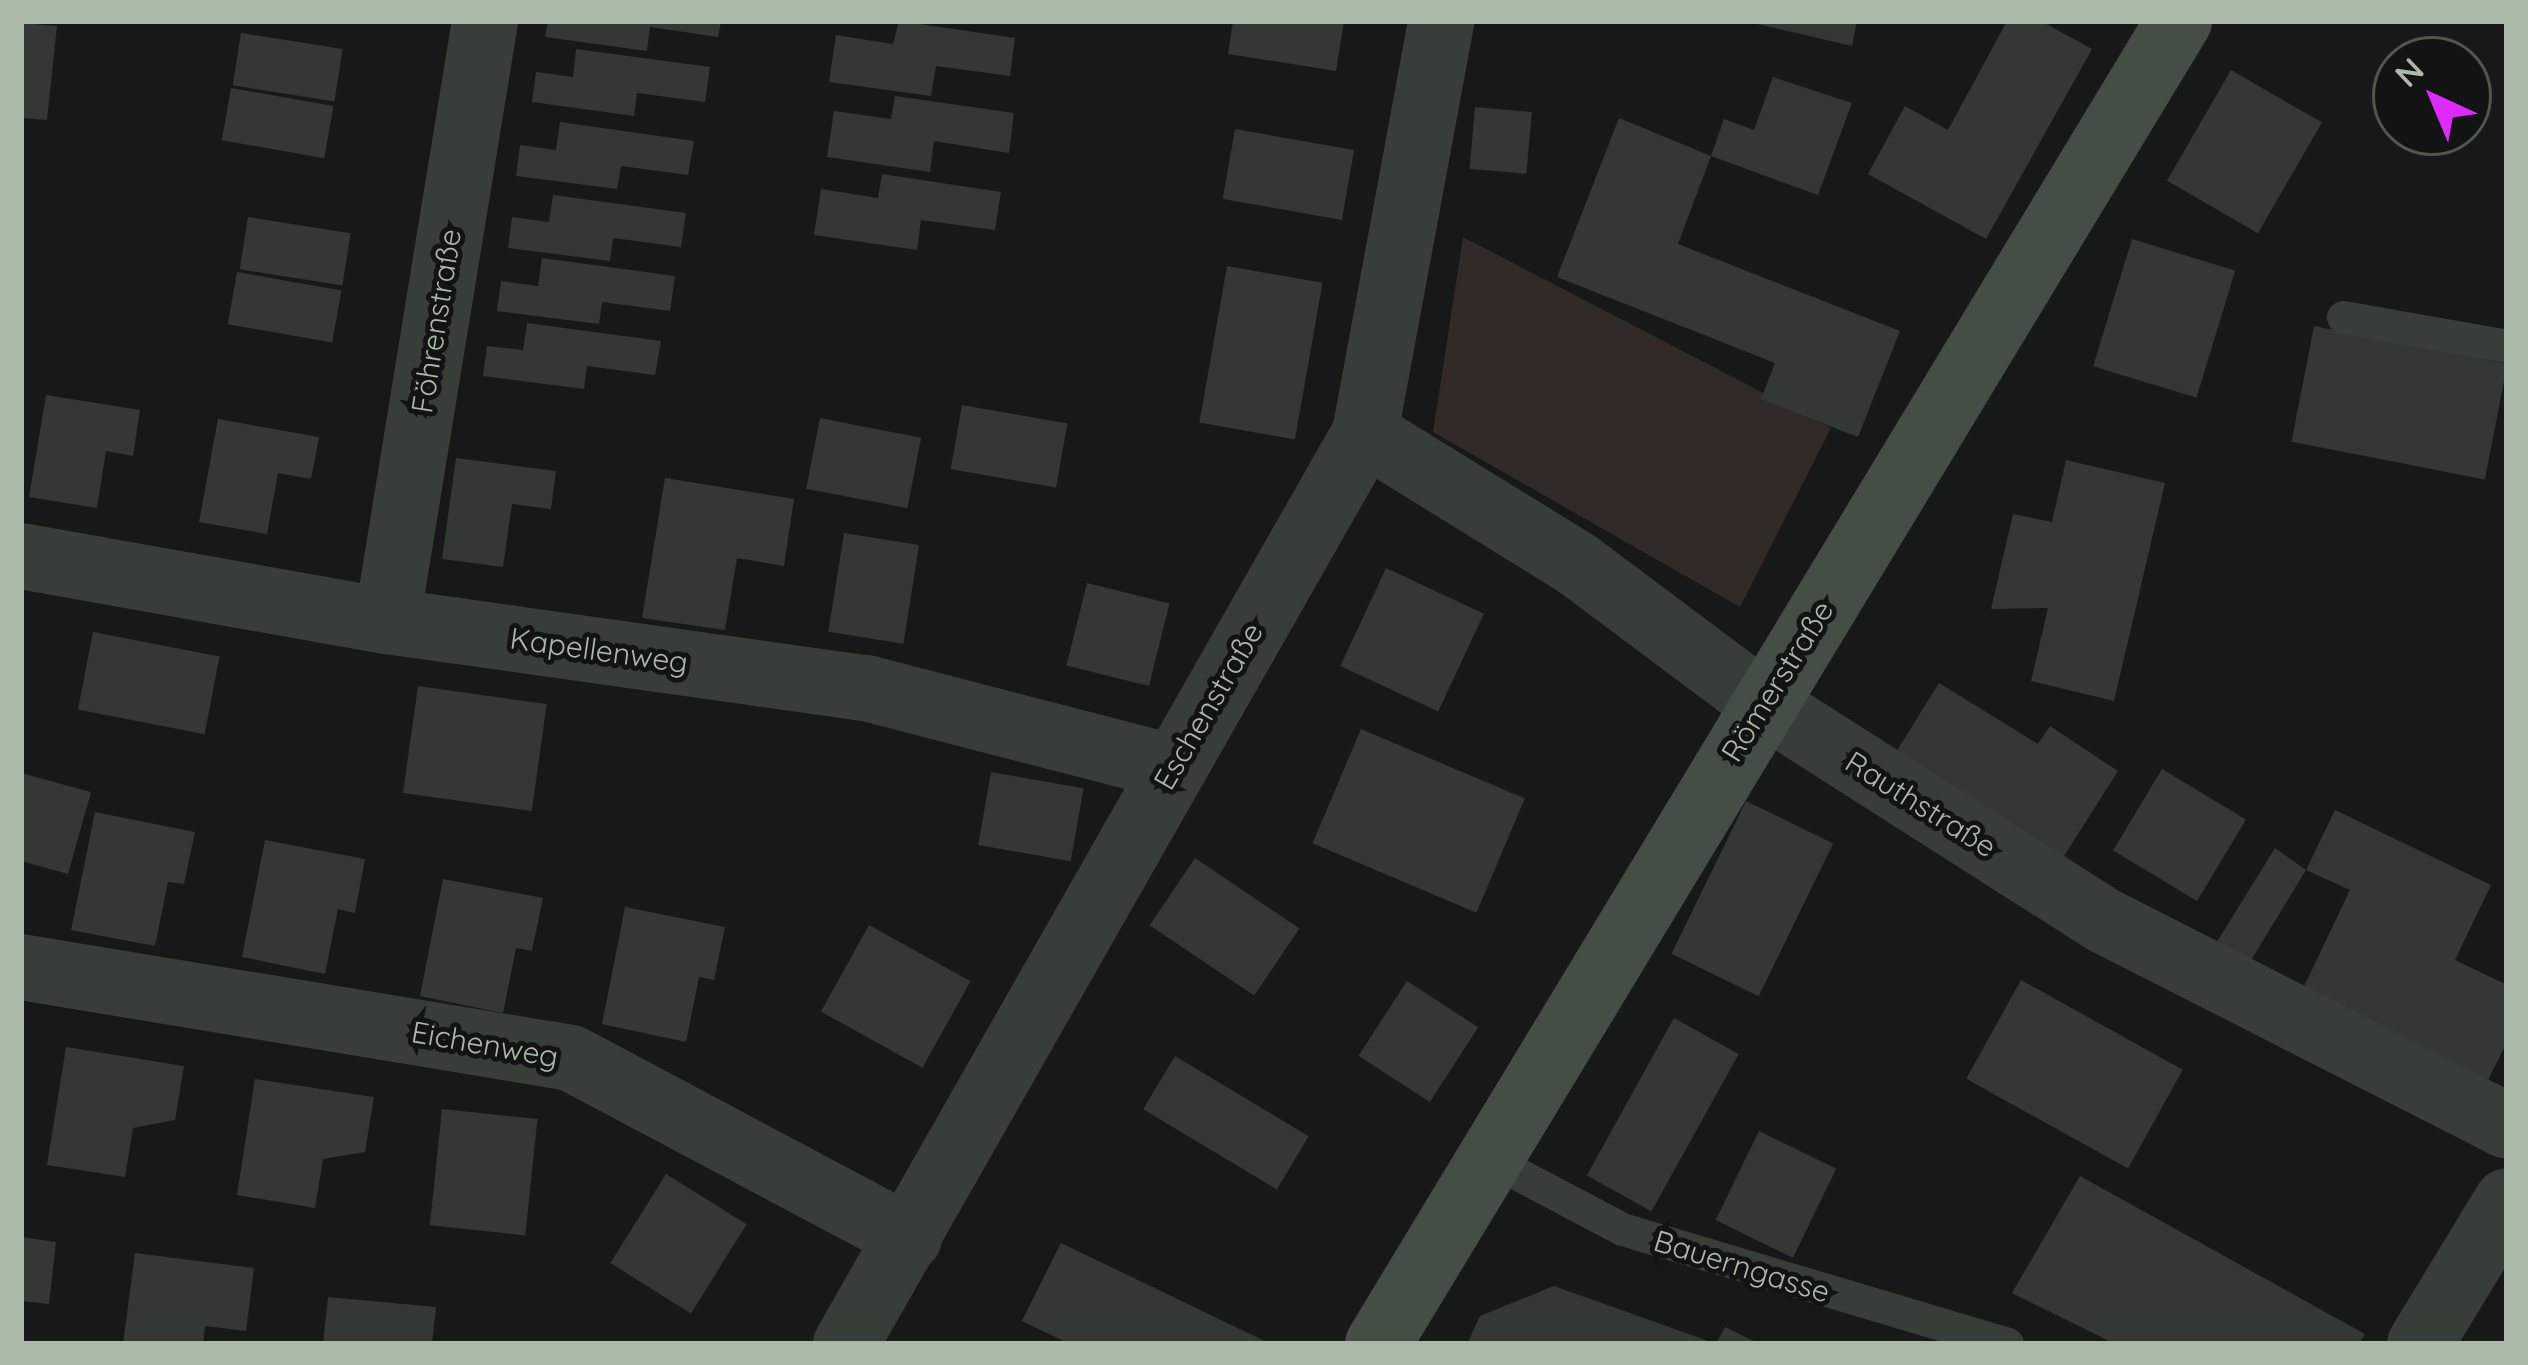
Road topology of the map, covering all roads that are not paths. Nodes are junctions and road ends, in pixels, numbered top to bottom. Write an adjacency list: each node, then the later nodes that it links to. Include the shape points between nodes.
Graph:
1 (485, 21): 8 (street, Föhrenstraße)
2 (1441, 21): 6 (street, Eschenstraße)
3 (2179, 21): 9 (main road, Römerstraße)
4 (2343, 316): 5 (lane)
5 (2507, 346)
6 (1365, 434): 9 (street, Rauthstraße, via 1576,565); 10 (street, Eschenstraße)
7 (21, 556): 8 (street, Kapellenweg)
8 (387, 621): 10 (street, Kapellenweg, via 866,688)
9 (1764, 704): 12 (street, Rauthstraße, via 2103,920); 13 (main road, Römerstraße)
10 (1172, 767): 15 (street, Eschenstraße)
11 (21, 967): 15 (street, Eichenweg, via 571,1058)
12 (2507, 1126)
13 (1489, 1158): 17 (main road, Römerstraße); 18 (lane, Bauerngasse, via 1622,1228)
14 (2507, 1201): 19 (street)
15 (909, 1238): 16 (street, Eschenstraße)
16 (846, 1344)
17 (1378, 1344)
18 (2007, 1344)
19 (2420, 1344)

